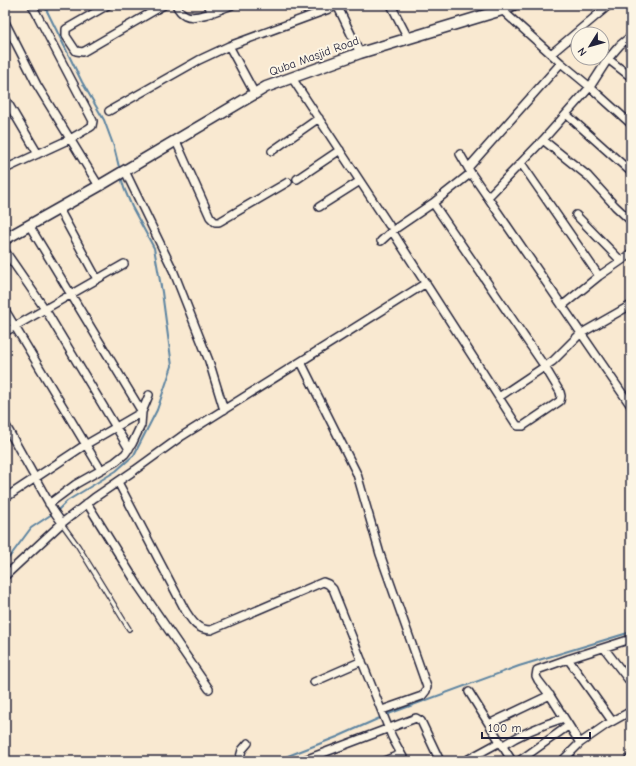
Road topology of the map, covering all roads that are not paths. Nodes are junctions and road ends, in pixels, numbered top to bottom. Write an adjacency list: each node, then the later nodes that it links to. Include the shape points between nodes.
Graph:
1 (32, 5): 32 (street, via 93,121 92,126)
2 (108, 5): 3 (street, via 66,29 66,36 76,51 83,52)
3 (164, 5)
4 (176, 5): 12 (street, via 183,14 189,16)
5 (208, 5): 12 (street)
6 (232, 5): 12 (street)
7 (337, 5): 16 (street); 17 (street)
8 (391, 5): 15 (street)
9 (513, 5): 11 (street, Quba Masjid Road)
10 (609, 5): 18 (street)
11 (502, 10): 15 (street, Quba Masjid Road); 18 (street)
12 (212, 13)
13 (5, 22): 32 (street)
14 (631, 36): 19 (street)
15 (408, 38): 17 (street, Quba Masjid Road)
16 (229, 46): 26 (street); 28 (street)
17 (360, 53): 24 (street, Quba Masjid Road)
18 (551, 54): 21 (street)
19 (610, 57)
20 (610, 61): 23 (street)
21 (560, 63): 25 (street); 41 (street)
22 (604, 66): 25 (street)
23 (631, 77)
24 (292, 78): 26 (street, Quba Masjid Road, via 266,87); 30 (street)
25 (590, 87): 29 (street); 31 (street)
26 (255, 94): 34 (street, Quba Masjid Road)
27 (5, 98): 37 (street)
28 (109, 111)
29 (566, 114): 33 (street); 43 (street)
30 (319, 118): 35 (street); 36 (street)
31 (631, 124)
32 (70, 139): 37 (street); 47 (street)
33 (543, 140): 39 (street); 53 (street, via 588,176)
34 (176, 141): 42 (street, Quba Masjid Road); 46 (street, via 208,214 215,222)
35 (340, 150): 44 (street); 45 (street)
36 (272, 151)
37 (38, 154): 40 (street)
38 (460, 154): 41 (street)
39 (521, 163): 48 (street); 62 (street)
40 (5, 169)
41 (470, 170): 48 (street); 49 (street)
42 (125, 171): 47 (street, Quba Masjid Road); 78 (street, via 173,270 209,361)
43 (631, 172)
44 (297, 179)
45 (360, 181): 50 (street); 55 (street)
46 (288, 182)
47 (103, 184): 51 (street, Quba Masjid Road)
48 (488, 197): 67 (street)
49 (433, 203): 55 (street); 74 (street)
50 (319, 207)
51 (59, 209): 54 (street, Quba Masjid Road); 63 (street)
52 (576, 215): 60 (street)
53 (631, 220)
54 (29, 225): 56 (street, Quba Masjid Road); 65 (street)
55 (391, 228): 57 (street); 64 (street)
56 (5, 239)
57 (381, 241)
58 (5, 251): 68 (street)
59 (631, 254): 60 (street)
60 (621, 261): 62 (street)
61 (124, 264): 63 (street)
62 (599, 276): 67 (street)
63 (97, 279): 65 (street)
64 (426, 283): 73 (street); 76 (street)
65 (72, 294): 68 (street); 79 (street)
66 (631, 305): 72 (street)
67 (562, 306): 72 (street)
68 (45, 309): 70 (street); 81 (street)
69 (5, 310): 70 (street)
70 (15, 326): 71 (street); 82 (street)
71 (5, 332)
72 (580, 334): 74 (street); 77 (street)
73 (301, 362): 78 (street); 102 (street, via 357,474 380,554 427,688 422,696)
74 (545, 367): 76 (street); 76 (street, via 560,392 561,399 523,426 516,424)
75 (149, 394): 79 (street)
76 (499, 397)
77 (631, 406)
78 (224, 410): 86 (street, via 182,436)
79 (142, 412): 81 (street); 83 (street, via 141,425)
80 (5, 424): 85 (street)
81 (117, 426): 82 (street); 83 (street)
82 (85, 445): 84 (street); 85 (street)
83 (129, 449): 84 (street)
84 (101, 470): 89 (street, via 76,484)
85 (36, 478): 87 (street); 89 (street)
86 (118, 482): 88 (street); 96 (street, via 192,621 198,627 211,630 326,583 333,588)
87 (5, 498)
88 (87, 502): 90 (street); 99 (street, via 139,587)
89 (53, 510): 90 (street)
90 (62, 523): 91 (street); 92 (lane)
91 (5, 576)
92 (129, 629)
93 (631, 640): 94 (street)
94 (604, 648): 95 (street); 98 (street)
95 (568, 659): 101 (street, via 537,670 538,680); 105 (street)
96 (362, 661): 97 (street); 102 (street)
97 (314, 682)
98 (631, 682)
99 (209, 689)
100 (469, 692): 106 (street)
101 (550, 695): 104 (street); 106 (street)
102 (382, 711): 107 (street)
103 (631, 711): 105 (street)
104 (564, 718): 108 (street); 111 (street)
105 (612, 721): 110 (street)
106 (489, 724): 111 (street)
107 (388, 725): 112 (street); 115 (street); 118 (street, via 418,718)
108 (568, 726): 110 (street); 121 (street)
109 (248, 743): 114 (street, via 242,750)
110 (580, 743): 122 (street)
111 (501, 744): 119 (street); 120 (street)
112 (402, 754): 116 (street); 117 (street)
113 (631, 758): 123 (street)
114 (240, 761)
115 (302, 761)
116 (384, 761)
117 (405, 761)
118 (440, 761)
119 (465, 761)
120 (512, 761)
121 (519, 761)
122 (562, 761)
123 (627, 761)

